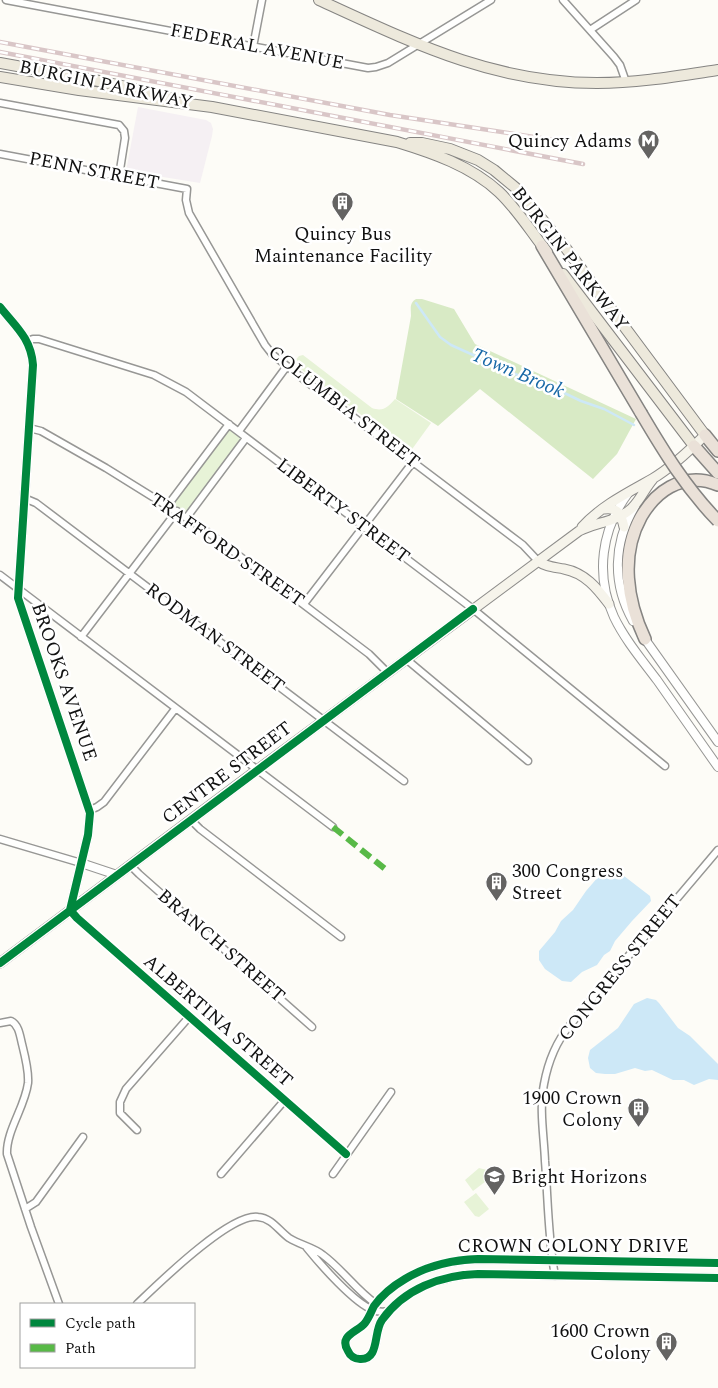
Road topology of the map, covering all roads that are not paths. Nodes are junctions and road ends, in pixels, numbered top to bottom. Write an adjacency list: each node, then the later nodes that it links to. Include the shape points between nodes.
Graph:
1 (6, 0): 10 (street, FEDERAL AVENUE)
2 (262, 0): 10 (street)
3 (319, 0): 7 (main road)
4 (491, 0): 9 (street, FEDERAL AVENUE)
5 (563, 0): 8 (street)
6 (636, 0): 8 (street)
7 (337, 4): 9 (main road)
8 (590, 30): 14 (street, via 618,62)
9 (419, 45): 10 (street, FEDERAL AVENUE, via 384,64 368,68); 14 (main road, via 467,63 518,76 574,83)
10 (253, 47)
11 (0, 63): 16 (main road, BURGIN PARKWAY, via 100,81)
12 (718, 70): 14 (main road)
13 (0, 77): 16 (main road, BURGIN PARKWAY)
14 (626, 82)
15 (0, 103): 19 (street, via 119,125 125,138)
16 (212, 107): 17 (main road, BURGIN PARKWAY)
17 (397, 142): 21 (main road, BURGIN PARKWAY, via 458,165 489,183 510,204); 28 (main road, BURGIN PARKWAY, via 450,149 478,160 517,189 565,247)
18 (0, 154): 19 (street, PENN STREET)
19 (119, 176): 20 (street, PENN STREET)
20 (187, 189): 24 (street, COLUMBIA STREET, via 187,204 194,222 265,345)
21 (542, 246): 30 (main road, BURGIN PARKWAY); 44 (highway, bridge, via 676,470)
22 (0, 306): 23 (street)
23 (28, 341): 25 (street, LIBERTY STREET, via 37,339 160,378 186,392); 26 (street, BROOKS AVENUE, via 33,371)
24 (287, 366): 27 (street); 32 (street, COLUMBIA STREET)
25 (229, 424): 27 (street, LIBERTY STREET); 39 (street)
26 (30, 428): 37 (street, BROOKS AVENUE); 39 (street, TRAFFORD STREET, via 41,431)
27 (239, 431): 29 (street, LIBERTY STREET)
28 (705, 435): 30 (main road, CENTRE STREET); 31 (highway)
29 (246, 438): 43 (street); 45 (street, LIBERTY STREET)
30 (694, 446): 33 (highway); 34 (main road, CENTRE STREET)
31 (718, 451)
32 (413, 462): 45 (street); 48 (street, COLUMBIA STREET, via 523,545)
33 (718, 473)
34 (652, 479): 36 (main road, CENTRE STREET); 38 (main road, CENTRE STREET)
35 (718, 485): 56 (highway, via 695,480 669,488 651,502 637,525 630,545 628,578 632,603)
36 (632, 489): 40 (main road, CENTRE STREET); 42 (street)
37 (24, 498): 49 (street, RODMAN STREET, via 36,503); 51 (street, BROOKS AVENUE)
38 (640, 498): 42 (main road, CENTRE STREET, via 632,508); 46 (street)
39 (168, 505): 41 (street, TRAFFORD STREET)
40 (603, 509): 42 (main road, via 610,508); 47 (main road, CENTRE STREET)
41 (177, 511): 43 (street, TRAFFORD STREET); 49 (street)
42 (617, 515): 46 (main road); 47 (main road, CENTRE STREET); 53 (street, via 605,541 604,584)
43 (187, 517): 52 (street, TRAFFORD STREET)
44 (718, 521)
45 (363, 526): 52 (street); 54 (street, LIBERTY STREET)
46 (624, 527): 56 (street, via 618,558 619,586 632,619)
47 (578, 531): 48 (main road, CENTRE STREET)
48 (538, 561): 53 (main road, via 583,577); 54 (main road, CENTRE STREET)
49 (129, 574): 55 (street); 60 (street, RODMAN STREET)
50 (0, 575): 51 (street)
51 (18, 589): 55 (street); 67 (street, BROOKS AVENUE, via 21,608)
52 (304, 604): 58 (street, TRAFFORD STREET, via 369,654)
53 (609, 604): 64 (street, via 629,641)
54 (473, 609): 57 (main road, CENTRE STREET); 63 (street, LIBERTY STREET)
55 (81, 637): 59 (street)
56 (645, 639): 61 (street)
57 (406, 659): 58 (main road, CENTRE STREET); 62 (street)
58 (388, 673): 60 (main road, CENTRE STREET)
59 (175, 709): 65 (street); 67 (street, via 104,802)
60 (324, 720): 65 (main road, CENTRE STREET); 66 (street, RODMAN STREET)
61 (718, 742)
62 (528, 761)
63 (665, 766)
64 (718, 767)
65 (257, 770): 68 (main road, CENTRE STREET); 69 (street)
66 (404, 781)
67 (90, 810): 72 (street, BROOKS AVENUE)
68 (191, 820): 73 (main road, CENTRE STREET); 76 (street)
69 (333, 828)
70 (0, 839): 72 (street)
71 (718, 850): 89 (street, CONGRESS STREET, via 577,1016 554,1052 542,1099)
72 (81, 864): 74 (street); 75 (street, BROOKS AVENUE)
73 (130, 865): 74 (main road, CENTRE STREET); 80 (street, BRANCH STREET)
74 (117, 875): 75 (main road, CENTRE STREET)
75 (70, 910): 77 (main road, CENTRE STREET); 78 (street, ALBERTINA STREET)
76 (341, 937)
77 (0, 963)
78 (189, 1017): 82 (street, ALBERTINA STREET); 83 (street, via 121,1098 120,1113)
79 (0, 1023): 88 (street, via 11,1021 17,1027 28,1074 26,1091 7,1151)
80 (312, 1027)
81 (391, 1092): 85 (street)
82 (284, 1101): 85 (street, ALBERTINA STREET); 86 (street)
83 (137, 1130)
84 (83, 1137): 88 (street, via 36,1202)
85 (346, 1154): 87 (street)
86 (221, 1174)
87 (333, 1174)
88 (25, 1209): 93 (street)
89 (552, 1261): 90 (street, CROWN COLONY DRIVE); 91 (street, CONGRESS STREET); 95 (street, CROWN COLONY DRIVE, via 470,1259 437,1264 405,1279 389,1290)
90 (718, 1263)
91 (555, 1276): 92 (street, CROWN COLONY DRIVE); 96 (street, CROWN COLONY DRIVE, via 471,1274 447,1277 419,1288)
92 (718, 1278)
93 (59, 1303)
94 (138, 1303): 95 (street, via 160,1281 231,1225 257,1217 266,1219 289,1238 325,1256)
95 (374, 1307): 96 (street); 97 (street, CROWN COLONY DRIVE, via 365,1323)
96 (389, 1311): 98 (street, CROWN COLONY DRIVE, via 379,1324)
97 (356, 1330): 98 (street, via 368,1331); 98 (street, CROWN COLONY DRIVE, via 350,1333 346,1342 352,1356 366,1358)
98 (376, 1343)

